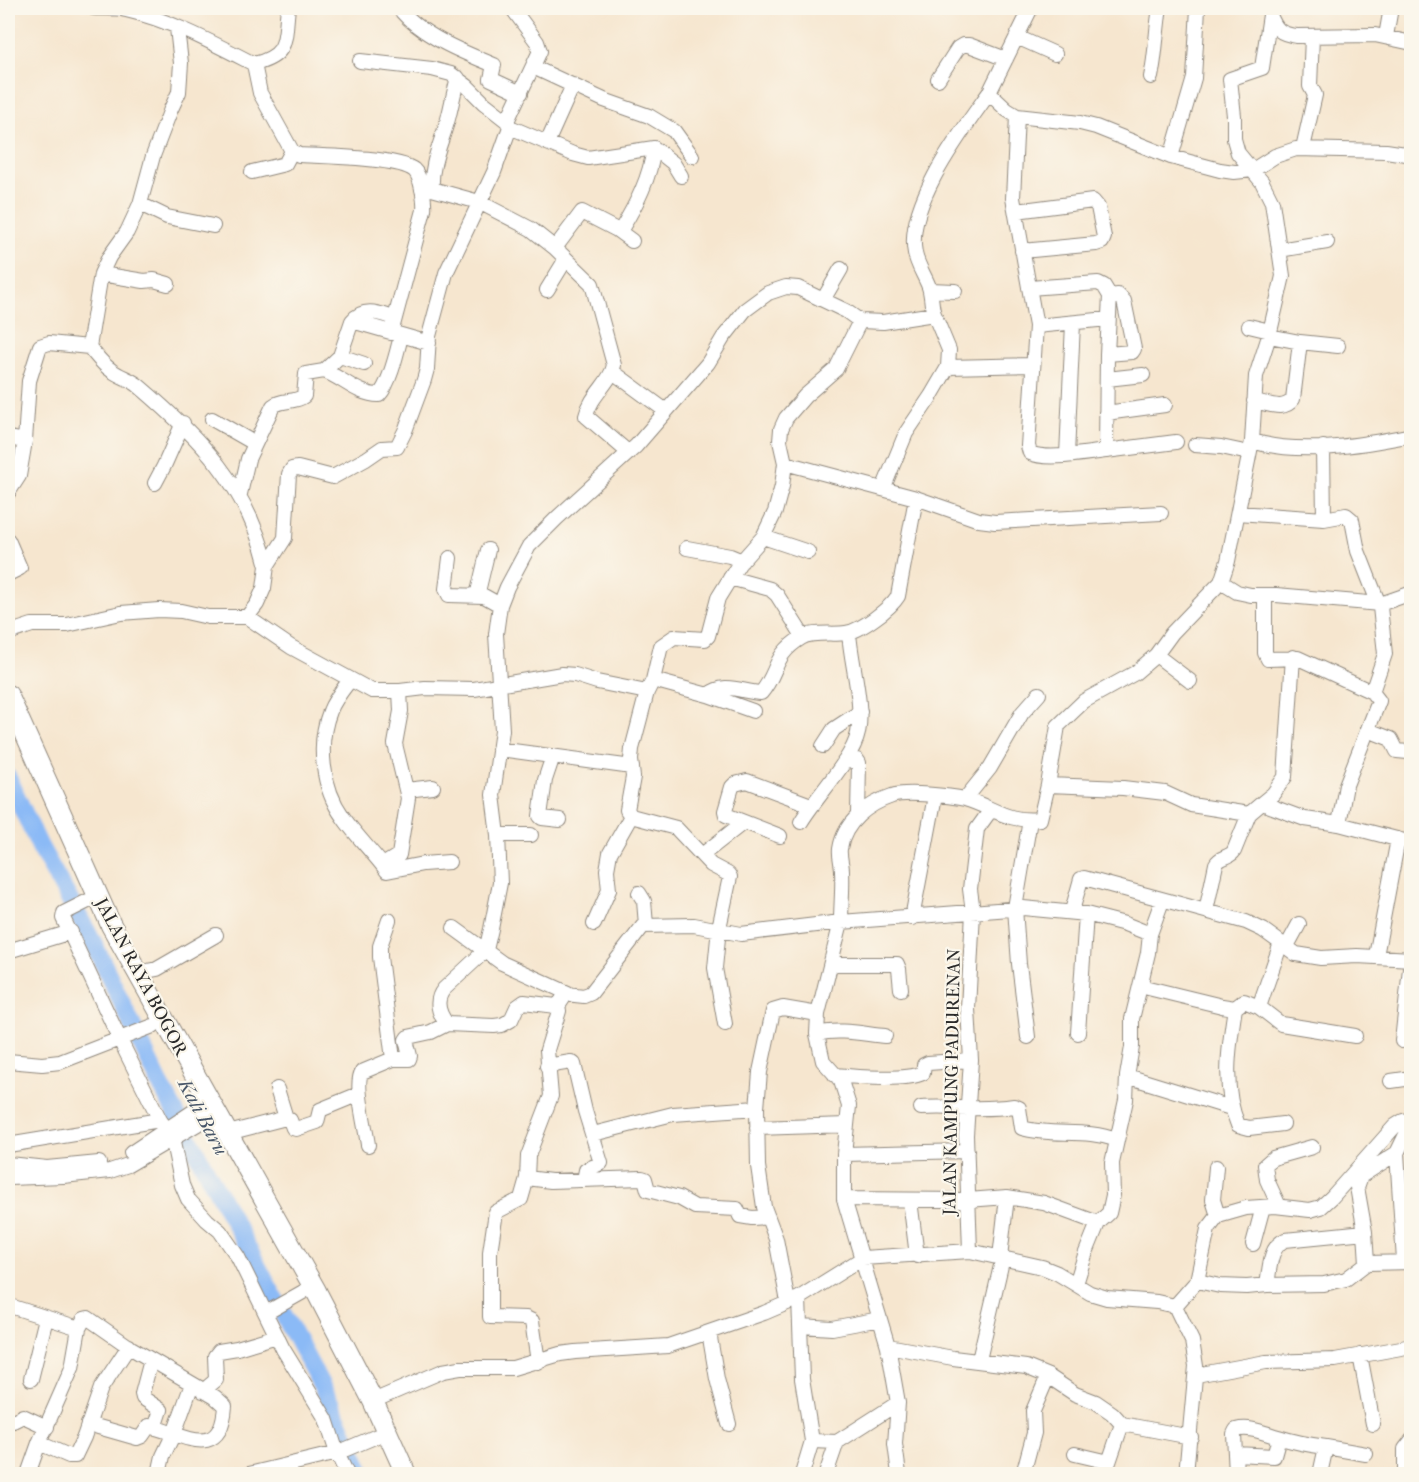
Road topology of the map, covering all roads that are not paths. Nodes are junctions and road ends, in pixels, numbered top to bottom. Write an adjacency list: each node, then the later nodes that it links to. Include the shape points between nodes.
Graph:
1 (93, 8): 10 (street, via 126,10)
2 (288, 8): 18 (street, via 281,49 274,57)
3 (399, 8): 24 (street, via 422,29 459,51 494,65 491,79)
4 (512, 8): 19 (street, via 537,42 540,51)
5 (1031, 8): 13 (street)
6 (1160, 8): 20 (street)
7 (1198, 8): 34 (street, via 1194,78)
8 (1391, 8): 12 (street)
9 (1269, 10): 11 (street, via 1275,27 1284,35); 35 (street, via 1262,68 1230,79 1234,139 1238,153)
10 (177, 28): 18 (street); 40 (street, via 179,92 153,156)
11 (1312, 36): 12 (street); 30 (street, via 1310,86 1315,95)
12 (1386, 36): 14 (street)
13 (1017, 37): 15 (street); 16 (street)
14 (1412, 43)
15 (1055, 54)
16 (1006, 59): 22 (street, via 963,45); 25 (street)
17 (360, 61): 21 (street, via 432,69)
18 (254, 64): 31 (street, via 260,93)
19 (533, 67): 23 (street); 24 (street)
20 (1151, 77)
21 (458, 78): 27 (street); 38 (street)
22 (938, 79)
23 (573, 85): 28 (street); 33 (street, via 650,116 674,130)
24 (521, 93): 27 (street)
25 (989, 93): 26 (street); 55 (street, via 926,190 914,240 915,253)
26 (1017, 116): 34 (street, via 1096,127); 41 (street, via 1012,186)
27 (509, 124): 28 (street); 39 (street, via 494,172)
28 (547, 143): 29 (street, via 588,158)
29 (654, 148): 37 (street, via 673,163); 43 (street, via 638,201)
30 (1303, 148): 32 (street); 35 (street, via 1283,152)
31 (292, 152): 36 (street, via 285,164); 38 (street, via 364,158 411,168)
32 (1412, 155)
33 (692, 156)
34 (1171, 157): 35 (street, via 1220,170)
35 (1253, 170): 47 (street, via 1272,202)
36 (252, 172)
37 (681, 176)
38 (427, 189): 39 (street); 60 (street)
39 (479, 202): 46 (street, via 531,229); 70 (street, via 446,273)
40 (140, 204): 42 (street, via 167,217); 51 (street)
41 (1016, 212): 48 (street); 48 (street, via 1093,201 1098,207 1104,237 1096,244)
42 (213, 226)
43 (617, 230): 44 (street); 46 (street, via 582,212)
44 (632, 241)
45 (1327, 242): 47 (street)
46 (555, 248): 49 (street)
47 (1279, 250): 67 (street, via 1283,276)
48 (1022, 251): 53 (street)
49 (566, 259): 54 (street); 79 (street, via 592,284)
50 (841, 270): 58 (street)
51 (101, 274): 52 (street); 72 (street)
52 (168, 284)
53 (1029, 288): 57 (street, via 1098,283); 65 (street)
54 (547, 290)
55 (930, 290): 56 (street); 59 (street)
56 (955, 291)
57 (1110, 296): 61 (street); 73 (street, via 1118,295 1124,301 1134,349)
58 (823, 300): 63 (street); 84 (street, via 798,288 768,293 746,310 708,363)
59 (934, 314): 63 (street, via 883,322); 77 (street, via 949,350)
60 (394, 318): 62 (street, via 363,312); 68 (street)
61 (1108, 319): 64 (street); 73 (street)
62 (351, 321): 68 (street); 74 (street)
63 (860, 321): 99 (street, via 836,369 786,418 780,441)
64 (1073, 323): 65 (street); 98 (street)
65 (1036, 326): 76 (street)
66 (1250, 326): 67 (street)
67 (1270, 334): 69 (street); 82 (street, via 1256,376)
68 (396, 335): 70 (street); 78 (street, via 388,378 379,395 353,387)
69 (1300, 342): 71 (street); 82 (street, via 1293,399 1283,407)
70 (429, 343): 115 (street, via 422,388 397,447 382,448 333,477 292,469 285,538)
71 (1338, 346)
72 (89, 347): 87 (street, via 111,370 135,383); 90 (street, via 44,343 38,349 29,381)
73 (1107, 354): 81 (street)
74 (340, 356): 75 (street); 78 (street)
75 (364, 364)
76 (1033, 365): 77 (street); 98 (street, via 1030,453)
77 (948, 367): 101 (street, via 906,433)
78 (324, 371): 92 (street, via 306,374 302,398 273,406)
79 (613, 372): 84 (street); 97 (street, via 592,398 586,416)
80 (1143, 375): 81 (street)
81 (1107, 379): 85 (street)
82 (1254, 401): 94 (street)
83 (1165, 405): 85 (street)
84 (666, 411): 97 (street)
85 (1106, 413): 96 (street)
86 (212, 419): 92 (street)
87 (183, 423): 100 (street); 103 (street)
88 (1412, 435): 95 (street)
89 (8, 438): 90 (street)
90 (25, 441): 102 (street, via 19,476)
91 (1176, 442): 96 (street)
92 (254, 443): 103 (street)
93 (1195, 445): 94 (street)
94 (1250, 447): 95 (street); 106 (street)
95 (1323, 447): 107 (street)
96 (1106, 451): 98 (street)
97 (629, 453): 123 (street, via 529,546)
98 (1067, 455)
99 (785, 463): 101 (street); 108 (street, via 777,504)
100 (155, 483)
101 (883, 489): 104 (street)
102 (8, 493)
103 (240, 494): 115 (street)
104 (916, 498): 105 (street, via 995,522); 126 (street, via 898,596 894,603)
105 (1161, 513)
106 (1238, 513): 107 (street); 118 (street)
107 (1324, 519): 122 (street, via 1346,515 1352,520 1358,551)
108 (763, 537): 112 (street); 114 (street)
109 (8, 540): 116 (street, via 20,568)
110 (687, 548): 114 (street)
111 (488, 550): 121 (street)
112 (808, 552)
113 (450, 558): 121 (street, via 447,593 452,597)
114 (742, 561): 117 (street)
115 (267, 566): 124 (street, via 264,588)
116 (8, 574)
117 (730, 578): 127 (street, via 770,589); 133 (street, via 718,598 708,636 674,637 664,642)
118 (1221, 582): 120 (street, via 1237,592); 128 (street)
119 (1412, 593): 122 (street)
120 (1265, 595): 122 (street); 129 (street, via 1265,653 1272,660)
121 (477, 596): 123 (street, via 489,597)
122 (1380, 604): 135 (street, via 1385,654)
123 (500, 605): 132 (street, via 496,634)
124 (247, 616): 125 (street, via 208,617 159,610 121,613 67,625 32,625); 130 (street, via 291,647)
125 (8, 633)
126 (849, 633): 127 (street); 140 (street)
127 (803, 636): 138 (street, via 783,651 761,693 727,687)
128 (1156, 655): 131 (street); 149 (street, via 1135,673 1084,701 1058,726)
129 (1293, 657): 135 (street); 154 (street, via 1285,777)
130 (350, 680): 134 (street, via 372,691); 172 (street, via 330,711 322,755 332,800)
131 (1190, 681)
132 (499, 684): 133 (street, via 568,675); 134 (street); 144 (street)
133 (650, 686): 138 (street); 148 (street, via 632,749)
134 (400, 692): 151 (street, via 395,744)
135 (1372, 692): 142 (street, via 1378,705)
136 (1039, 694): 153 (street)
137 (8, 695): 197 (highway, JALAN RAYA BOGOR, via 98,898)
138 (708, 695): 139 (street)
139 (753, 711)
140 (860, 712): 143 (street, via 834,729); 147 (street, via 858,734)
141 (8, 718): 175 (highway, JALAN RAYA BOGOR)
142 (1368, 730): 145 (street, via 1392,739 1397,751); 164 (street, via 1346,785)
143 (823, 746)
144 (499, 749): 146 (street); 165 (street, via 493,795)
145 (1408, 752)
146 (553, 756): 148 (street); 160 (street, via 540,816)
147 (844, 762): 155 (street); 157 (street, via 859,763)
148 (632, 767): 159 (street, via 627,810)
149 (1048, 785): 158 (street, via 1165,793 1191,805); 161 (street, via 1040,819)
150 (433, 787): 151 (street)
151 (406, 790): 172 (street, via 399,854)
152 (935, 796): 153 (street); 157 (street, via 893,795); 180 (street)
153 (965, 799): 156 (street)
154 (1262, 803): 158 (street); 164 (street, via 1305,819)
155 (811, 805): 162 (street, via 747,781 735,784 725,811); 163 (street)
156 (990, 811): 161 (street); 178 (street, JALAN KAMPUNG PADURENAN, via 977,830 970,889)
157 (858, 814): 182 (street, via 847,828 840,849)
158 (1249, 814): 177 (street, via 1232,855 1216,864)
159 (631, 816): 170 (street, via 676,828); 183 (street, via 610,852 609,890)
160 (560, 820)
161 (1030, 820): 176 (street)
162 (744, 822): 167 (street); 170 (street)
163 (801, 822)
164 (1340, 824): 168 (street)
165 (498, 835): 166 (street); 192 (street, via 500,883)
166 (531, 835)
167 (780, 836)
168 (1398, 839): 169 (street); 194 (street)
169 (1412, 843)
170 (702, 855): 187 (street, via 730,877)
171 (449, 862): 172 (street, via 388,871)
172 (383, 865)
173 (639, 893): 185 (street, via 644,901)
174 (1162, 901): 177 (street); 179 (street, via 1084,878); 189 (street)
175 (79, 905): 188 (street, via 63,915); 207 (highway, JALAN RAYA BOGOR)
176 (1015, 908): 178 (street); 179 (street); 212 (street)
177 (1206, 911): 191 (street, via 1246,922)
178 (973, 912): 180 (street); 216 (street, JALAN KAMPUNG PADURENAN, via 968,1009)
179 (1079, 913): 189 (street); 208 (street)
180 (912, 918): 182 (street)
181 (388, 920): 215 (street, via 380,957)
182 (841, 922): 187 (street, via 741,934); 196 (street)
183 (594, 924)
184 (1299, 924): 191 (street)
185 (646, 925): 187 (street); 200 (street, via 591,993)
186 (454, 928): 192 (street)
187 (720, 928): 206 (street, via 714,968)
188 (71, 932): 193 (street); 213 (street)
189 (1149, 934): 198 (street)
190 (216, 936): 197 (street, via 157,969)
191 (1284, 945): 194 (street, via 1296,954 1321,958); 202 (street)
192 (486, 950): 200 (street, via 502,963); 205 (street, via 440,993 439,1012)
193 (8, 951)
194 (1376, 956): 195 (street)
195 (1411, 959): 214 (street)
196 (832, 964): 199 (street, via 894,963 898,966); 204 (street)
197 (137, 973): 229 (highway, JALAN RAYA BOGOR)
198 (1140, 986): 203 (street); 220 (street, via 1132,1019)
199 (901, 989)
200 (568, 993): 201 (street)
201 (558, 1005): 205 (street, via 524,1002 517,1007 512,1020 502,1025); 218 (street)
202 (1258, 1007): 203 (street, via 1244,1001); 211 (street, via 1281,1024)
203 (1235, 1008): 227 (street, via 1228,1070)
204 (818, 1014): 209 (street); 225 (street, via 783,1008 772,1011)
205 (447, 1024): 215 (street, via 406,1038 410,1058)
206 (724, 1024)
207 (151, 1027): 213 (street); 229 (highway, JALAN RAYA BOGOR)
208 (1078, 1033)
209 (817, 1034): 210 (street, via 827,1031); 219 (street, via 823,1061)
210 (885, 1036)
211 (1355, 1036)
212 (1029, 1037)
213 (123, 1039): 217 (street, via 60,1062); 235 (street)
214 (1402, 1041)
215 (393, 1059): 224 (street, via 361,1073)
216 (971, 1060): 219 (street, via 928,1063 920,1074 905,1078); 228 (street, JALAN KAMPUNG PADURENAN)
217 (8, 1061)
218 (547, 1066): 237 (street, via 573,1062); 247 (street, via 551,1096 528,1156)
219 (835, 1075): 233 (street, via 846,1093)
220 (1127, 1076): 227 (street); 238 (street, via 1123,1119)
221 (1412, 1078): 222 (street)
222 (1391, 1081)
223 (277, 1089): 230 (street)
224 (359, 1094): 230 (street, via 320,1110 317,1122 296,1129); 240 (street)
225 (757, 1108): 234 (street); 237 (street, via 673,1114)
226 (921, 1108): 228 (street)
227 (1231, 1108): 232 (street, via 1238,1125 1249,1128)
228 (967, 1109): 238 (street, via 1014,1106 1019,1108 1022,1128); 242 (street, JALAN KAMPUNG PADURENAN)
229 (203, 1112): 235 (street); 236 (highway, JALAN RAYA BOGOR); 269 (highway, JALAN RAYA BOGOR)
230 (286, 1118): 236 (street)
231 (1412, 1121): 243 (street); 253 (street, via 1403,1120 1395,1126 1321,1206 1310,1210)
232 (1283, 1124)
233 (847, 1125): 234 (street); 244 (street)
234 (757, 1128): 256 (street, via 758,1166)
235 (169, 1129): 239 (street); 246 (street, via 128,1165 110,1171 63,1176); 273 (street, via 188,1199 229,1242)
236 (228, 1133): 291 (highway, JALAN RAYA BOGOR)
237 (593, 1134): 248 (street, via 601,1163 586,1170)
238 (1116, 1140): 257 (street, via 1113,1195 1109,1213)
239 (8, 1145)
240 (368, 1145)
241 (1312, 1147): 253 (street, via 1273,1158 1265,1165)
242 (967, 1151): 244 (street); 252 (street, JALAN KAMPUNG PADURENAN)
243 (1397, 1153): 258 (street, via 1361,1176 1358,1182); 264 (street)
244 (844, 1154): 250 (street)
245 (1216, 1167): 255 (street, via 1213,1200)
246 (8, 1172)
247 (527, 1178): 248 (street); 286 (street, via 521,1199 496,1212 493,1220 490,1317 532,1321)
248 (584, 1180): 256 (street, via 642,1178 648,1190 679,1198 695,1207 737,1209 740,1216 746,1217)
249 (1007, 1197): 252 (street); 257 (street, via 1044,1203); 262 (street)
250 (844, 1199): 251 (street); 263 (street)
251 (910, 1200): 252 (street); 261 (street)
252 (968, 1200): 260 (street, JALAN KAMPUNG PADURENAN)
253 (1279, 1206): 254 (street)
254 (1263, 1207): 255 (street); 259 (street)
255 (1218, 1215): 266 (street, via 1208,1229)
256 (768, 1216): 270 (street)
257 (1098, 1223): 267 (street)
258 (1365, 1232): 265 (street); 268 (street, via 1279,1243 1274,1250)
259 (1253, 1244)
260 (970, 1251): 261 (street); 262 (street)
261 (917, 1256): 263 (street)
262 (1002, 1257): 267 (street, via 1042,1266); 285 (street)
263 (863, 1258): 270 (street); 275 (street)
264 (1408, 1262): 265 (street)
265 (1367, 1263): 268 (street, via 1346,1279 1335,1282)
266 (1197, 1281): 268 (street, via 1220,1286); 272 (street)
267 (1076, 1284): 272 (street, via 1107,1298)
268 (1268, 1285)
269 (300, 1293): 273 (street); 301 (highway, JALAN RAYA BOGOR)
270 (793, 1300): 276 (street); 278 (street)
271 (10, 1306): 274 (street)
272 (1175, 1306): 287 (street, via 1191,1341)
273 (268, 1312): 279 (street)
274 (46, 1318): 277 (street); 289 (street)
275 (880, 1319): 276 (street, via 832,1328); 280 (street)
276 (801, 1326): 305 (street, via 802,1379)
277 (79, 1328): 282 (street, via 84,1319 93,1319); 298 (street, via 72,1368)
278 (709, 1332): 286 (street, via 662,1348 575,1352); 297 (street)
279 (277, 1336): 290 (street, via 219,1351 215,1356 216,1380); 309 (street, via 326,1419)
280 (888, 1346): 285 (street); 292 (street)
281 (1412, 1346): 283 (street)
282 (129, 1347): 284 (street); 294 (street, via 101,1388)
283 (1360, 1355): 287 (street, via 1335,1360 1266,1362); 296 (street)
284 (151, 1360): 290 (street); 299 (street, via 142,1394 144,1400 161,1410)
285 (979, 1360): 288 (street, via 1026,1367)
286 (538, 1362): 291 (street, via 507,1368 443,1371)
287 (1196, 1375): 302 (street)
288 (1048, 1376): 295 (street, via 1096,1402); 324 (street, via 1033,1411 1034,1433)
289 (31, 1378)
290 (197, 1387): 300 (street); 300 (street, via 224,1403 227,1428 202,1442)
291 (373, 1401): 320 (highway, JALAN RAYA BOGOR)
292 (898, 1403): 306 (street); 323 (street, via 895,1444)
293 (13, 1421): 298 (street, via 23,1416)
294 (88, 1424): 299 (street, via 137,1438 149,1426); 307 (street, via 75,1456)
295 (1122, 1424): 302 (street); 313 (street)
296 (1372, 1424)
297 (729, 1425)
298 (47, 1427): 307 (street)
299 (155, 1428): 300 (street)
300 (174, 1432): 316 (street)
301 (373, 1437): 309 (street); 319 (highway, JALAN RAYA BOGOR)
302 (1191, 1437): 325 (street)
303 (1279, 1438): 308 (street); 311 (street, via 1274,1456); 311 (street, via 1251,1429 1236,1430)
304 (1412, 1440): 314 (street, via 1405,1449)
305 (812, 1441): 306 (street); 321 (street)
306 (837, 1442): 322 (street)
307 (39, 1443): 315 (street)
308 (1326, 1447): 312 (street); 327 (street)
309 (339, 1452): 317 (street); 318 (street)
310 (1074, 1454): 313 (street)
311 (1236, 1454): 326 (street)
312 (1366, 1454)
313 (1110, 1468)
314 (1405, 1472)
315 (28, 1474)
316 (159, 1474)
317 (256, 1474)
318 (348, 1474)
319 (394, 1474)
320 (406, 1474)
321 (802, 1474)
322 (826, 1474)
323 (899, 1474)
324 (1023, 1474)
325 (1186, 1474)
326 (1236, 1474)
327 (1320, 1474)

